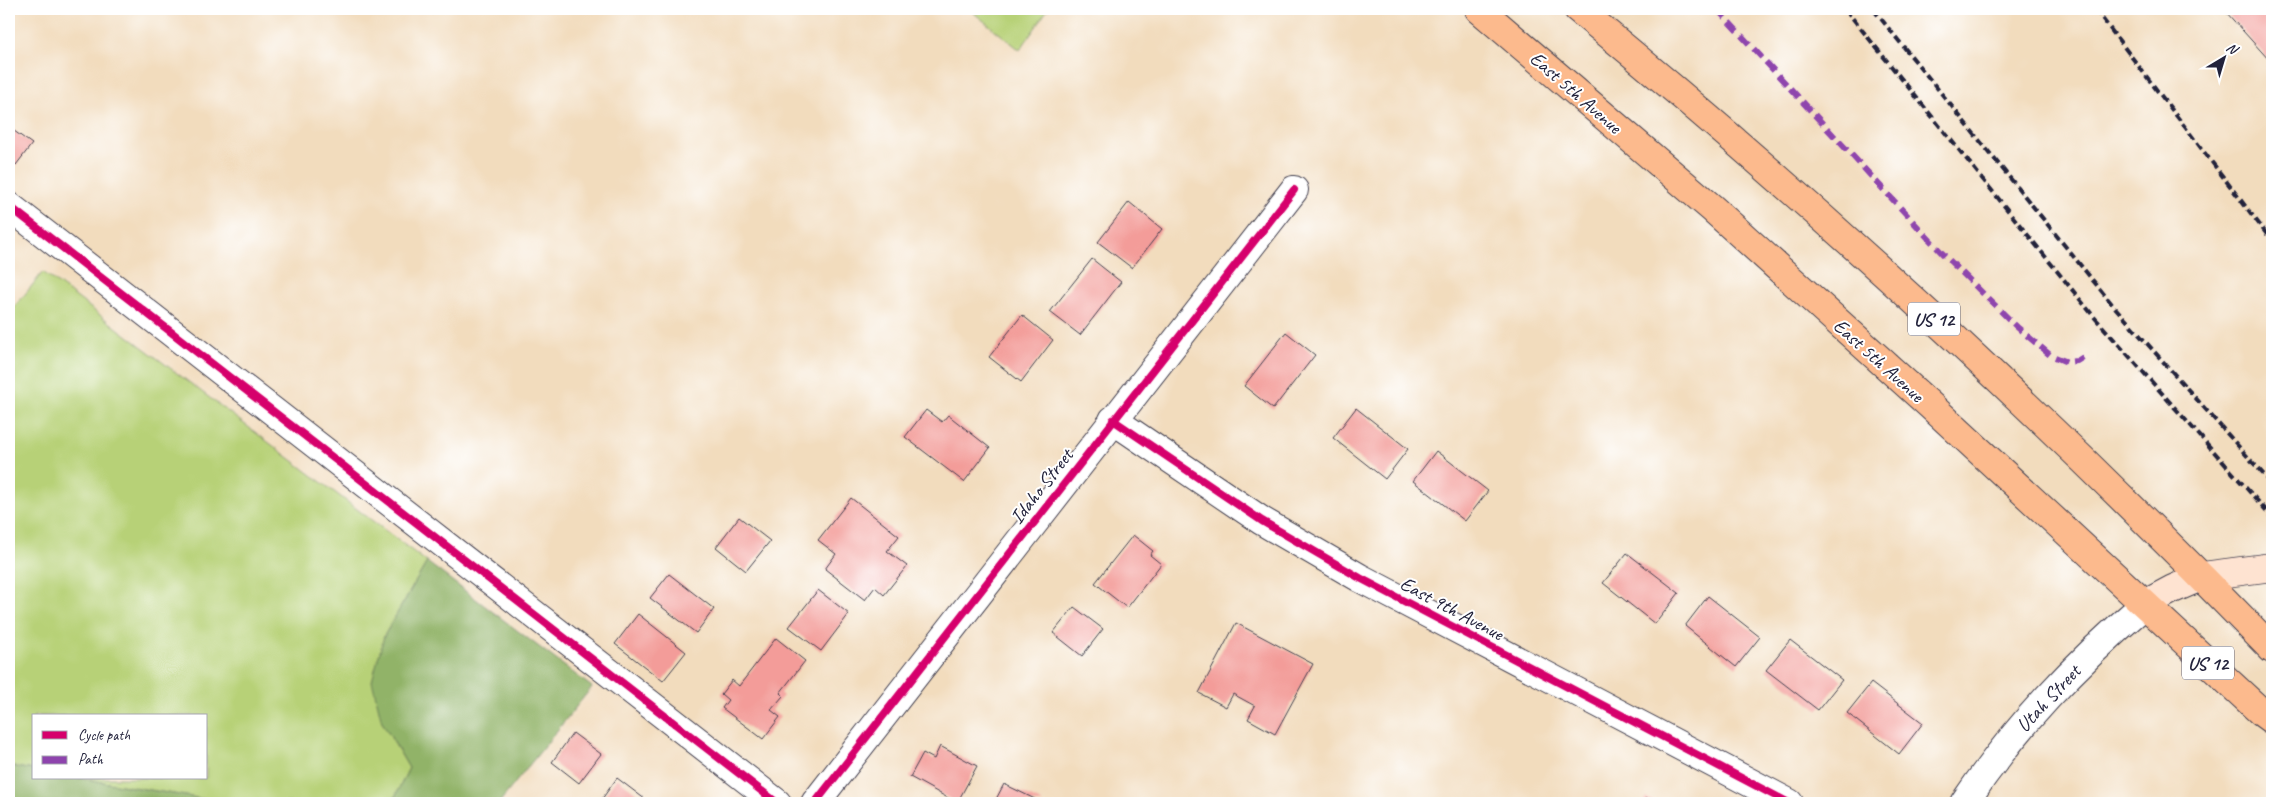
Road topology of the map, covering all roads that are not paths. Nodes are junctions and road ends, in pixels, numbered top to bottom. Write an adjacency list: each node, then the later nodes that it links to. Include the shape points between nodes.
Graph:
1 (1479, 9): 8 (main road, East 5th Avenue / US 12, via 1713,210)
2 (1578, 9): 7 (main road, US 12, via 1836,229 2039,416)
3 (1294, 190): 5 (street, Idaho Street)
4 (9, 206): 11 (street)
5 (1113, 420): 12 (street, Idaho Street); 13 (street, East 9th Avenue, via 1262,521 1360,578)
6 (2272, 567): 7 (street)
7 (2202, 576): 8 (street); 9 (main road, US 12)
8 (2145, 604): 10 (main road, East 5th Avenue / US 12); 14 (street, Utah Street, via 2090,652 2032,713)
9 (2272, 650)
10 (2272, 720)
11 (777, 803)
12 (815, 803)
13 (1789, 803)
14 (1964, 803)

